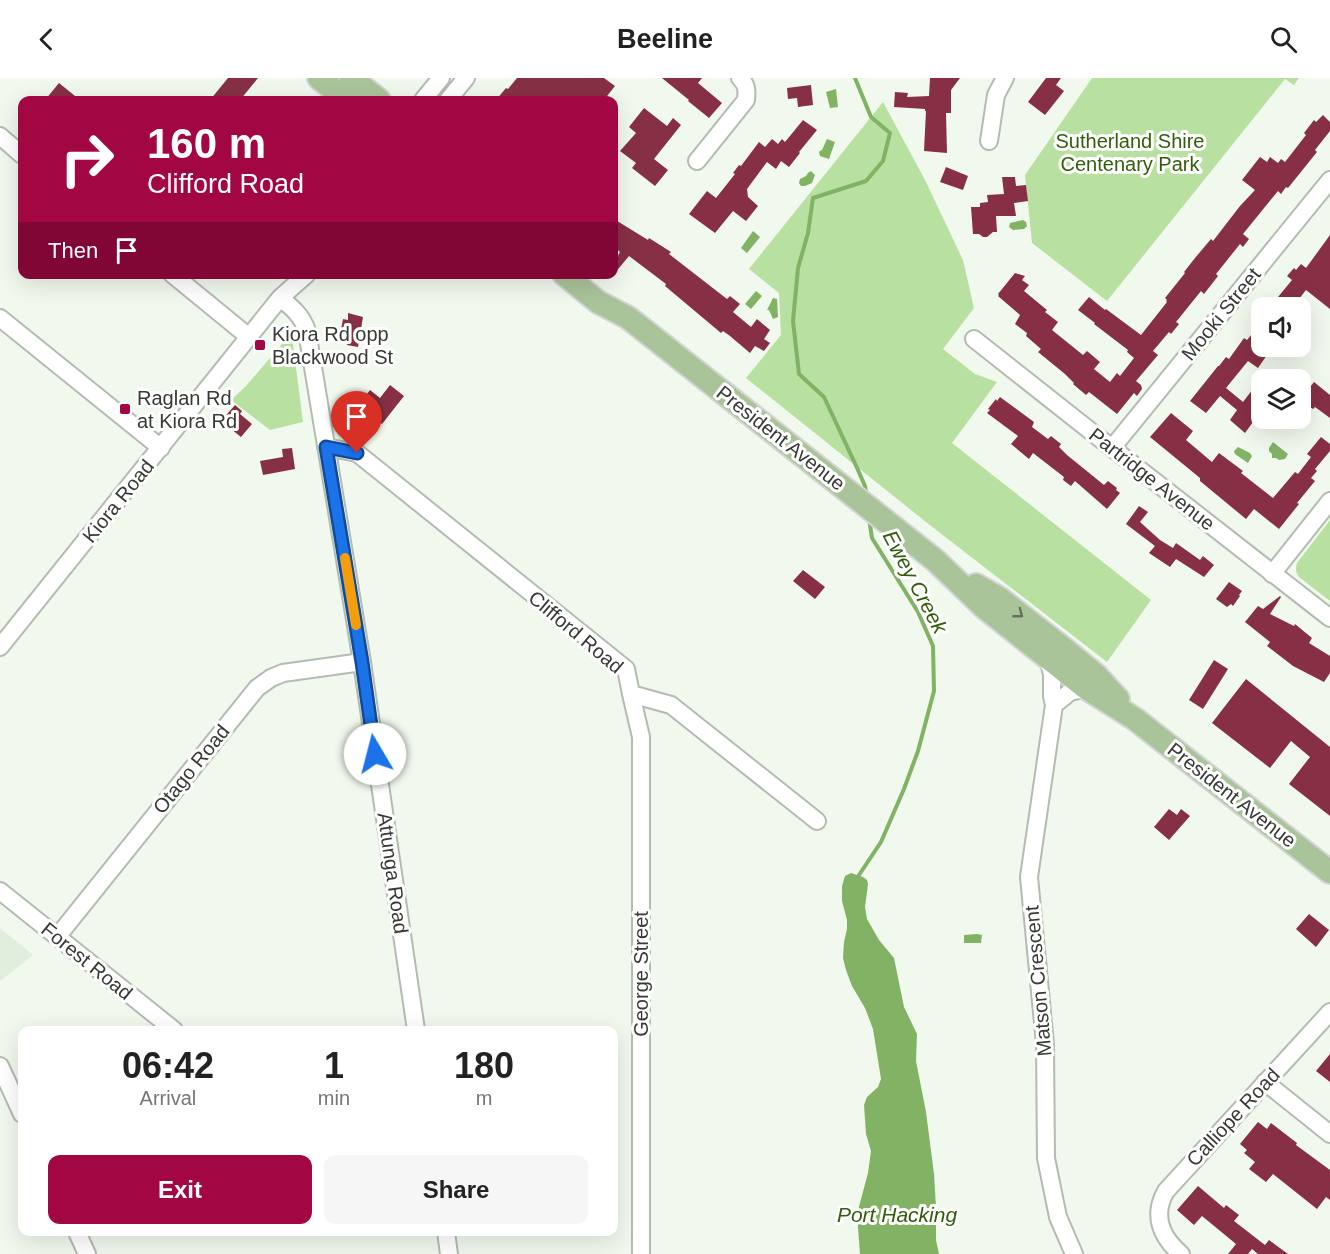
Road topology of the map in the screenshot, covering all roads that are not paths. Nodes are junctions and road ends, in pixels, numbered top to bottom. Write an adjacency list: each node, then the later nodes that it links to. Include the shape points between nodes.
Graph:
1 (319, 78): 7 (main road)
2 (351, 78): 8 (main road)
3 (441, 78): 9 (street)
4 (466, 78): 10 (street)
5 (740, 78): 14 (street, via 745,83 746,100)
6 (1005, 78): 12 (street, via 996,95)
7 (342, 96)
8 (374, 96)
9 (426, 96)
10 (451, 96)
11 (0, 136): 13 (street)
12 (989, 141)
13 (18, 151)
14 (697, 161)
15 (1330, 180): 28 (street, Mooki Street)
16 (178, 279): 24 (street)
17 (290, 279): 21 (street, Kiora Road)
18 (301, 279): 21 (street, Kiora Road)
19 (570, 279): 22 (main road, President Avenue, via 598,302)
20 (593, 279): 22 (main road, President Avenue)
21 (280, 298): 24 (street, Kiora Road); 26 (street, Attunga Road, via 303,320 307,332)
22 (627, 316): 30 (main road, President Avenue)
23 (0, 318): 27 (street)
24 (249, 337): 27 (street, Kiora Road)
25 (974, 339): 28 (street, Partridge Avenue)
26 (326, 447): 35 (street, Attunga Road); 37 (street, Clifford Road, via 357,453 626,669)
27 (161, 448): 33 (street, Kiora Road)
28 (1112, 448): 31 (street, Partridge Avenue)
29 (1330, 501): 31 (street)
30 (935, 560): 34 (main road, President Avenue, via 985,608); 39 (main road, President Avenue, one-way to 39, via 999,598 1068,652 1096,675)
31 (1272, 574): 32 (street, Partridge Avenue)
32 (1330, 618)
33 (0, 647)
34 (1047, 658): 36 (main road, President Avenue); 38 (street, Matson Crescent)
35 (362, 662): 43 (street, Otago Road, via 284,673 257,688); 46 (street, Attunga Road)
36 (1086, 688): 38 (street, via 1070,692); 39 (main road, President Avenue)
37 (632, 694): 40 (street, Clifford Road, via 671,705); 55 (street, George Street, via 640,737)
38 (1054, 705): 56 (street, Matson Crescent, via 1029,877 1045,1044 1046,1158 1058,1217)
39 (1134, 719): 41 (main road, President Avenue)
40 (817, 821)
41 (1330, 872)
42 (0, 891): 43 (street, Forest Road)
43 (57, 937): 45 (street, Forest Road)
44 (1330, 1011): 48 (street, Calliope Road)
45 (169, 1026)
46 (415, 1026)
47 (0, 1066): 49 (street)
48 (1264, 1082): 50 (street); 57 (street, Calliope Road, via 1162,1197 1159,1221 1172,1246)
49 (18, 1105)
50 (1330, 1134)
51 (79, 1236): 53 (street)
52 (447, 1236): 54 (street)
53 (87, 1254)
54 (449, 1254)
55 (641, 1254)
56 (1074, 1254)
57 (1181, 1254)

